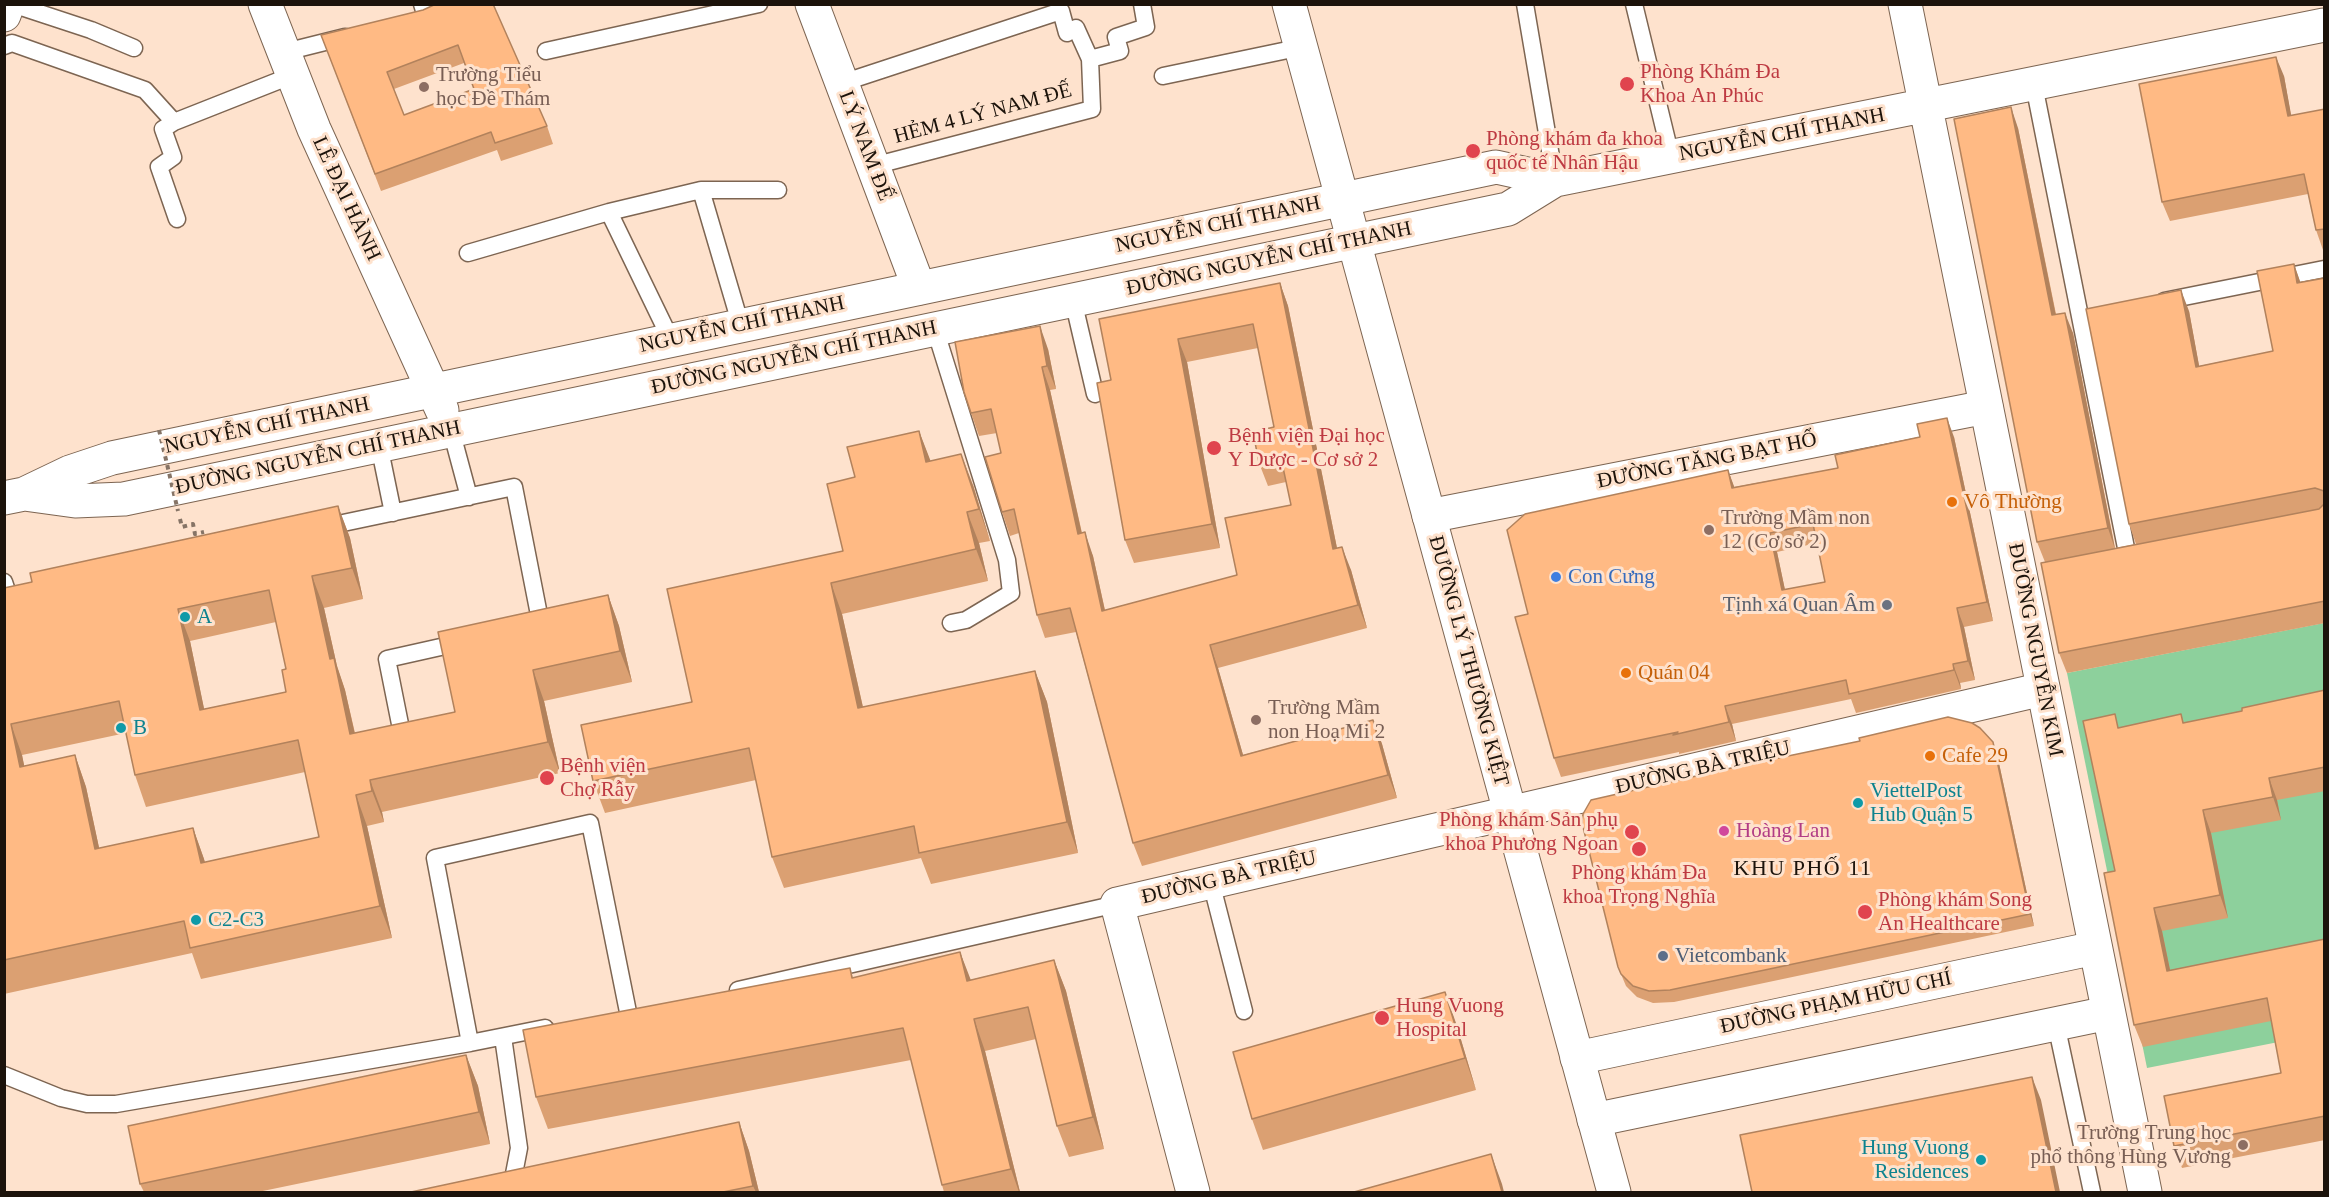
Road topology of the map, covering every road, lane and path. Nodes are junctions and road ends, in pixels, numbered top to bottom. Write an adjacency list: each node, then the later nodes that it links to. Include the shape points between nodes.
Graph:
1 (10, 4): 12 (main road); 17 (lane)
2 (266, 4): 20 (main road, LÊ ĐẠI HÀNH)
3 (759, 4): 18 (lane)
4 (812, 4): 22 (main road, LÝ NAM ĐẾ)
5 (1142, 4): 19 (lane, via 1146,27 1116,37 1120,51)
6 (1289, 4): 16 (main road, ĐƯỜNG LÝ THƯỜNG KIỆT)
7 (1525, 4): 28 (lane)
8 (1634, 4): 26 (lane)
9 (1905, 4): 24 (main road, ĐƯỜNG NGUYỄN KIM)
10 (445, 11): 11 (lane)
11 (421, 14)
12 (4, 15)
13 (2325, 25): 23 (main road, NGUYỄN CHÍ THANH)
14 (361, 33): 20 (lane)
15 (4, 46): 25 (lane, via 12,43 145,90)
16 (1302, 47): 21 (lane); 31 (main road, ĐƯỜNG LÝ THƯỜNG KIỆT)
17 (134, 48)
18 (546, 51)
19 (1090, 59): 22 (lane, via 1076,28 1067,33 1061,11); 27 (lane, HẺM 4 LÝ NAM ĐẾ, via 1092,109)
20 (289, 63): 25 (lane); 45 (main road, LÊ ĐẠI HÀNH, via 314,129)
21 (1162, 76)
22 (842, 83): 27 (main road, LÝ NAM ĐẾ)
23 (2034, 85): 24 (main road, NGUYỄN CHÍ THANH); 59 (lane, via 2086,316)
24 (1926, 107): 26 (main road, NGUYỄN CHÍ THANH); 48 (main road, ĐƯỜNG NGUYỄN KIM)
25 (174, 122): 33 (lane, via 163,129 173,157 159,167)
26 (1671, 157): 28 (main road, NGUYỄN CHÍ THANH)
27 (873, 166): 37 (main road, LÝ NAM ĐẾ)
28 (1555, 180): 31 (main road, NGUYỄN CHÍ THANH, via 1496,166); 34 (main road, ĐƯỜNG NGUYỄN CHÍ THANH, via 1508,209)
29 (701, 190): 30 (lane); 32 (lane); 41 (lane)
30 (778, 190)
31 (1343, 199): 34 (main road, ĐƯỜNG LÝ THƯỜNG KIỆT); 37 (main road, NGUYỄN CHÍ THANH)
32 (609, 212): 35 (lane); 43 (lane)
33 (177, 219)
34 (1354, 241): 38 (main road, ĐƯỜNG NGUYỄN CHÍ THANH); 56 (main road, ĐƯỜNG LÝ THƯỜNG KIỆT)
35 (468, 253)
36 (2325, 269): 39 (lane)
37 (919, 288): 40 (main road, NGUYỄN CHÍ THANH); 42 (main road, LÝ NAM ĐẾ)
38 (1073, 300): 42 (main road, ĐƯỜNG NGUYỄN CHÍ THANH); 46 (lane)
39 (2150, 303)
40 (793, 315): 41 (main road, NGUYỄN CHÍ THANH); 44 (main road)
41 (741, 326): 43 (main road, NGUYỄN CHÍ THANH)
42 (935, 329): 44 (main road, ĐƯỜNG NGUYỄN CHÍ THANH); 60 (lane, via 1007,560 1011,593 966,620)
43 (671, 340): 45 (main road, NGUYỄN CHÍ THANH)
44 (802, 357): 50 (main road, ĐƯỜNG NGUYỄN CHÍ THANH)
45 (434, 391): 47 (main road, NGUYỄN CHÍ THANH); 50 (main road, LÊ ĐẠI HÀNH)
46 (1095, 394)
47 (370, 404): 51 (main road); 52 (main road, NGUYỄN CHÍ THANH)
48 (1986, 406): 56 (main road, ĐƯỜNG TĂNG BẠT HỔ); 63 (main road, ĐƯỜNG NGUYỄN KIM, via 2030,577)
49 (159, 430): 58 (path, bridge, via 182,527 193,524 195,534)
50 (451, 430): 51 (main road, ĐƯỜNG NGUYỄN CHÍ THANH); 54 (lane)
51 (380, 446): 53 (main road, ĐƯỜNG NGUYỄN CHÍ THANH, via 124,499 75,501); 55 (lane)
52 (112, 458): 53 (main road, ĐƯỜNG NGUYỄN CHÍ THANH)
53 (14, 496)
54 (469, 497): 55 (lane); 61 (lane, via 514,487 541,625)
55 (393, 513): 57 (lane)
56 (1429, 516): 65 (main road, ĐƯỜNG LÝ THƯỜNG KIỆT)
57 (311, 530)
58 (204, 532)
59 (2128, 558)
60 (951, 623)
61 (519, 630)
62 (475, 639): 64 (lane, via 387,659)
63 (2043, 689): 65 (main road, ĐƯỜNG BÀ TRIỆU); 68 (main road, ĐƯỜNG NGUYỄN KIM)
64 (403, 739)
65 (1510, 813): 66 (main road, ĐƯỜNG BÀ TRIỆU); 77 (main road, ĐƯỜNG LÝ THƯỜNG KIỆT)
66 (1211, 882): 67 (main road, ĐƯỜNG BÀ TRIỆU); 70 (lane)
67 (1117, 904): 69 (lane); 81 (main road)
68 (2095, 948): 72 (main road, ĐƯỜNG NGUYỄN KIM); 77 (main road, ĐƯỜNG PHẠM HỮU CHÍ)
69 (728, 993)
70 (1244, 1011)
71 (628, 1012): 76 (lane, via 590,823 435,858)
72 (2108, 1013): 73 (main road); 84 (main road, ĐƯỜNG NGUYỄN KIM)
73 (2056, 1024): 79 (main road); 83 (lane)
74 (560, 1025): 75 (lane)
75 (503, 1037): 76 (lane); 80 (lane, via 519,1148)
76 (470, 1043): 78 (lane, via 116,1104 87,1104 61,1098)
77 (1577, 1058): 79 (main road, ĐƯỜNG LÝ THƯỜNG KIỆT)
78 (4, 1075)
79 (1594, 1120): 82 (main road, ĐƯỜNG LÝ THƯỜNG KIỆT)
80 (513, 1179)
81 (1193, 1192)
82 (1614, 1192)
83 (2092, 1192)
84 (2145, 1192)

